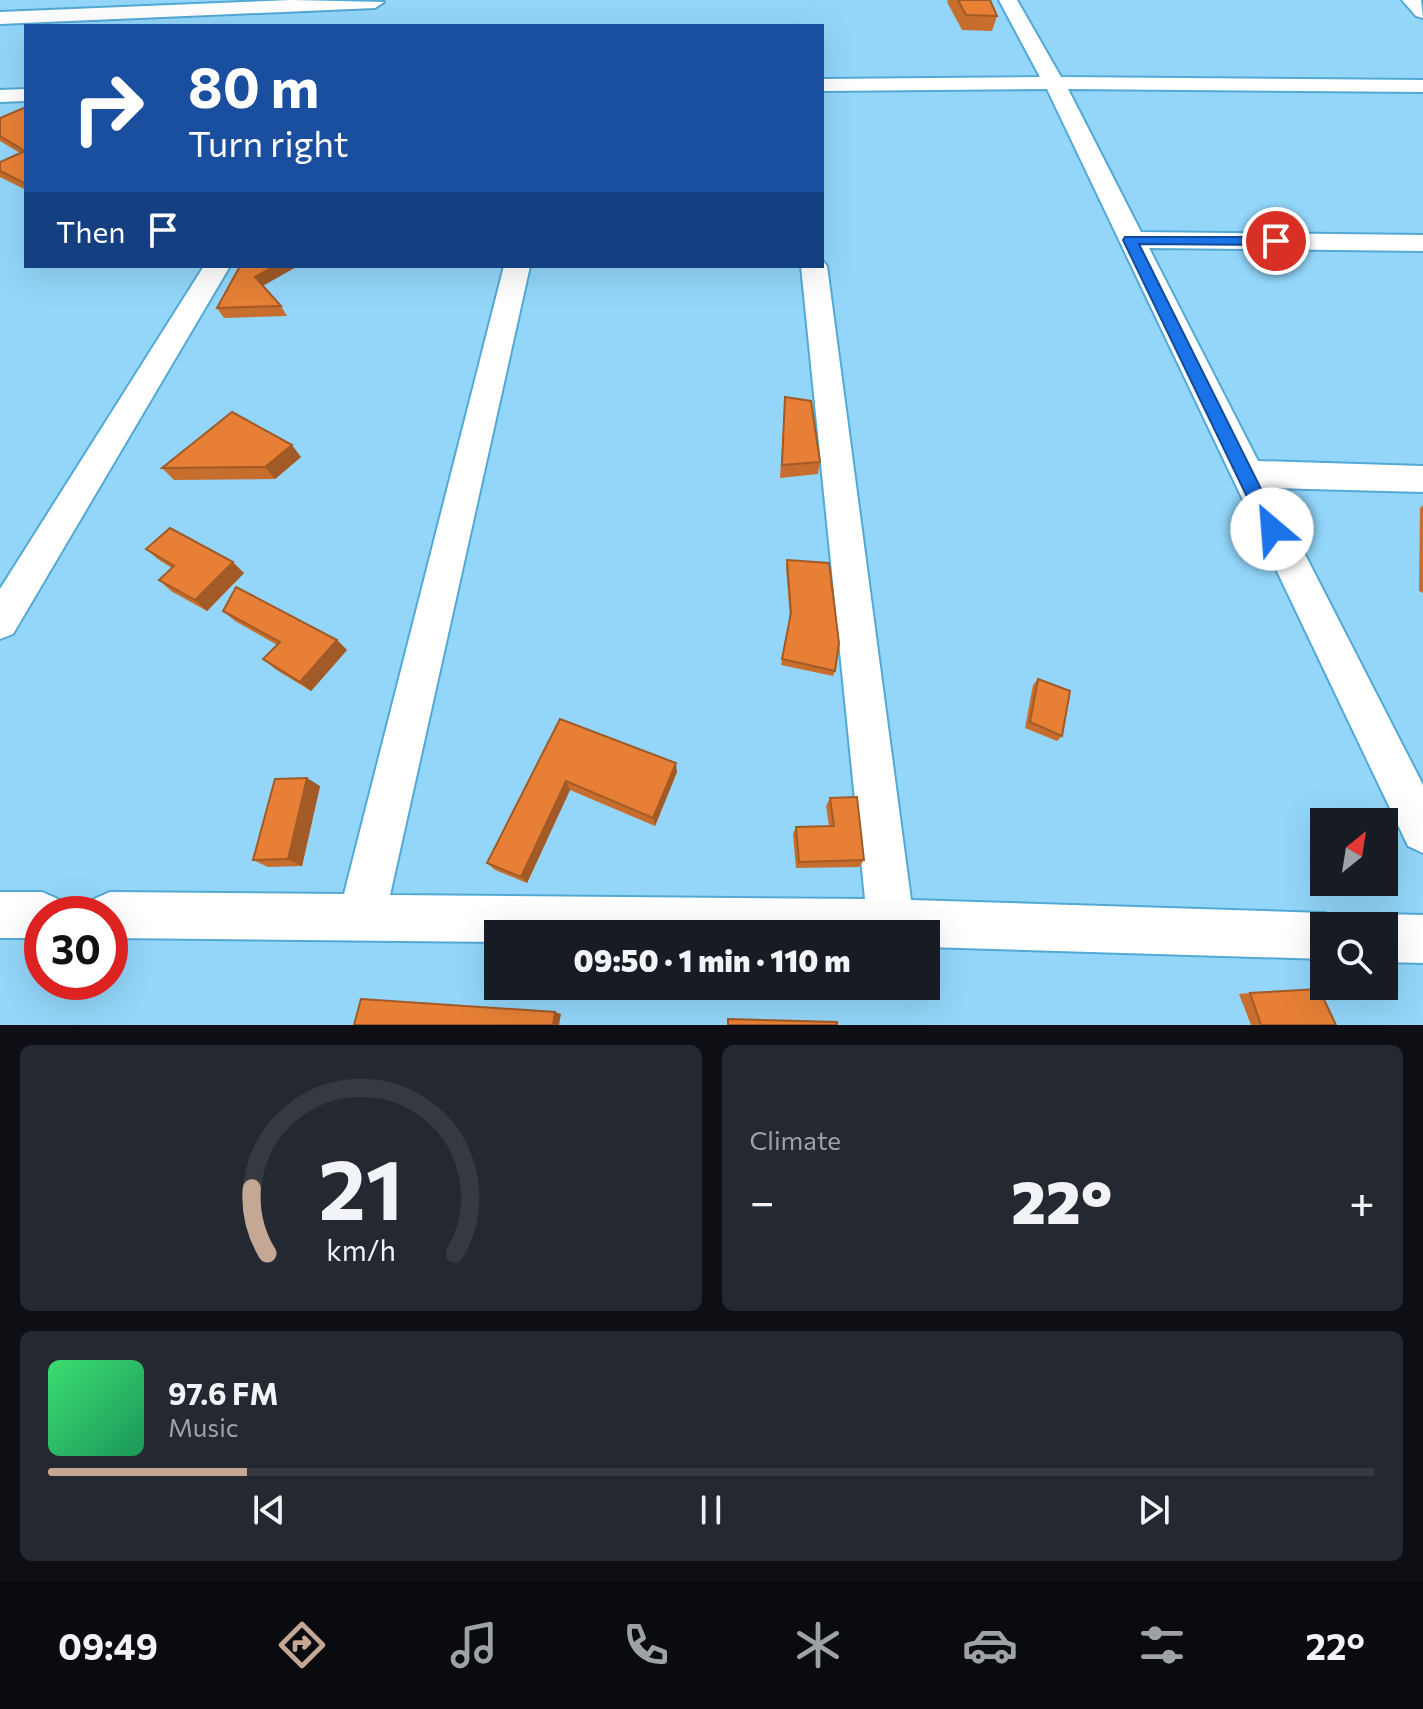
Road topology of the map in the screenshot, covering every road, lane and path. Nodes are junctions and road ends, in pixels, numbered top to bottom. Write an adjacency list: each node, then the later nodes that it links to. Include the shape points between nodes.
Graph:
1 (1008, 0): 7 (street)
2 (1411, 0): 4 (street)
3 (376, 1): 5 (street); 6 (street)
4 (1423, 12)
5 (0, 18)
6 (362, 24)
7 (1054, 83): 8 (street); 9 (street); 12 (street)
8 (824, 85)
9 (1423, 86)
10 (24, 95): 11 (street)
11 (0, 96)
12 (1130, 240): 13 (street); 17 (street)
13 (1423, 243)
14 (216, 268): 19 (street)
15 (517, 268): 24 (street)
16 (814, 268): 26 (street)
17 (1244, 474): 18 (street); 20 (street)
18 (1423, 479)
19 (0, 622)
20 (1423, 831)
21 (0, 915): 22 (street)
22 (24, 915)
23 (128, 915): 24 (street)
24 (362, 915): 25 (street)
25 (693, 920)
26 (891, 920)
27 (940, 924): 28 (street)
28 (1310, 936)
29 (1398, 938): 30 (street)
30 (1423, 939)

